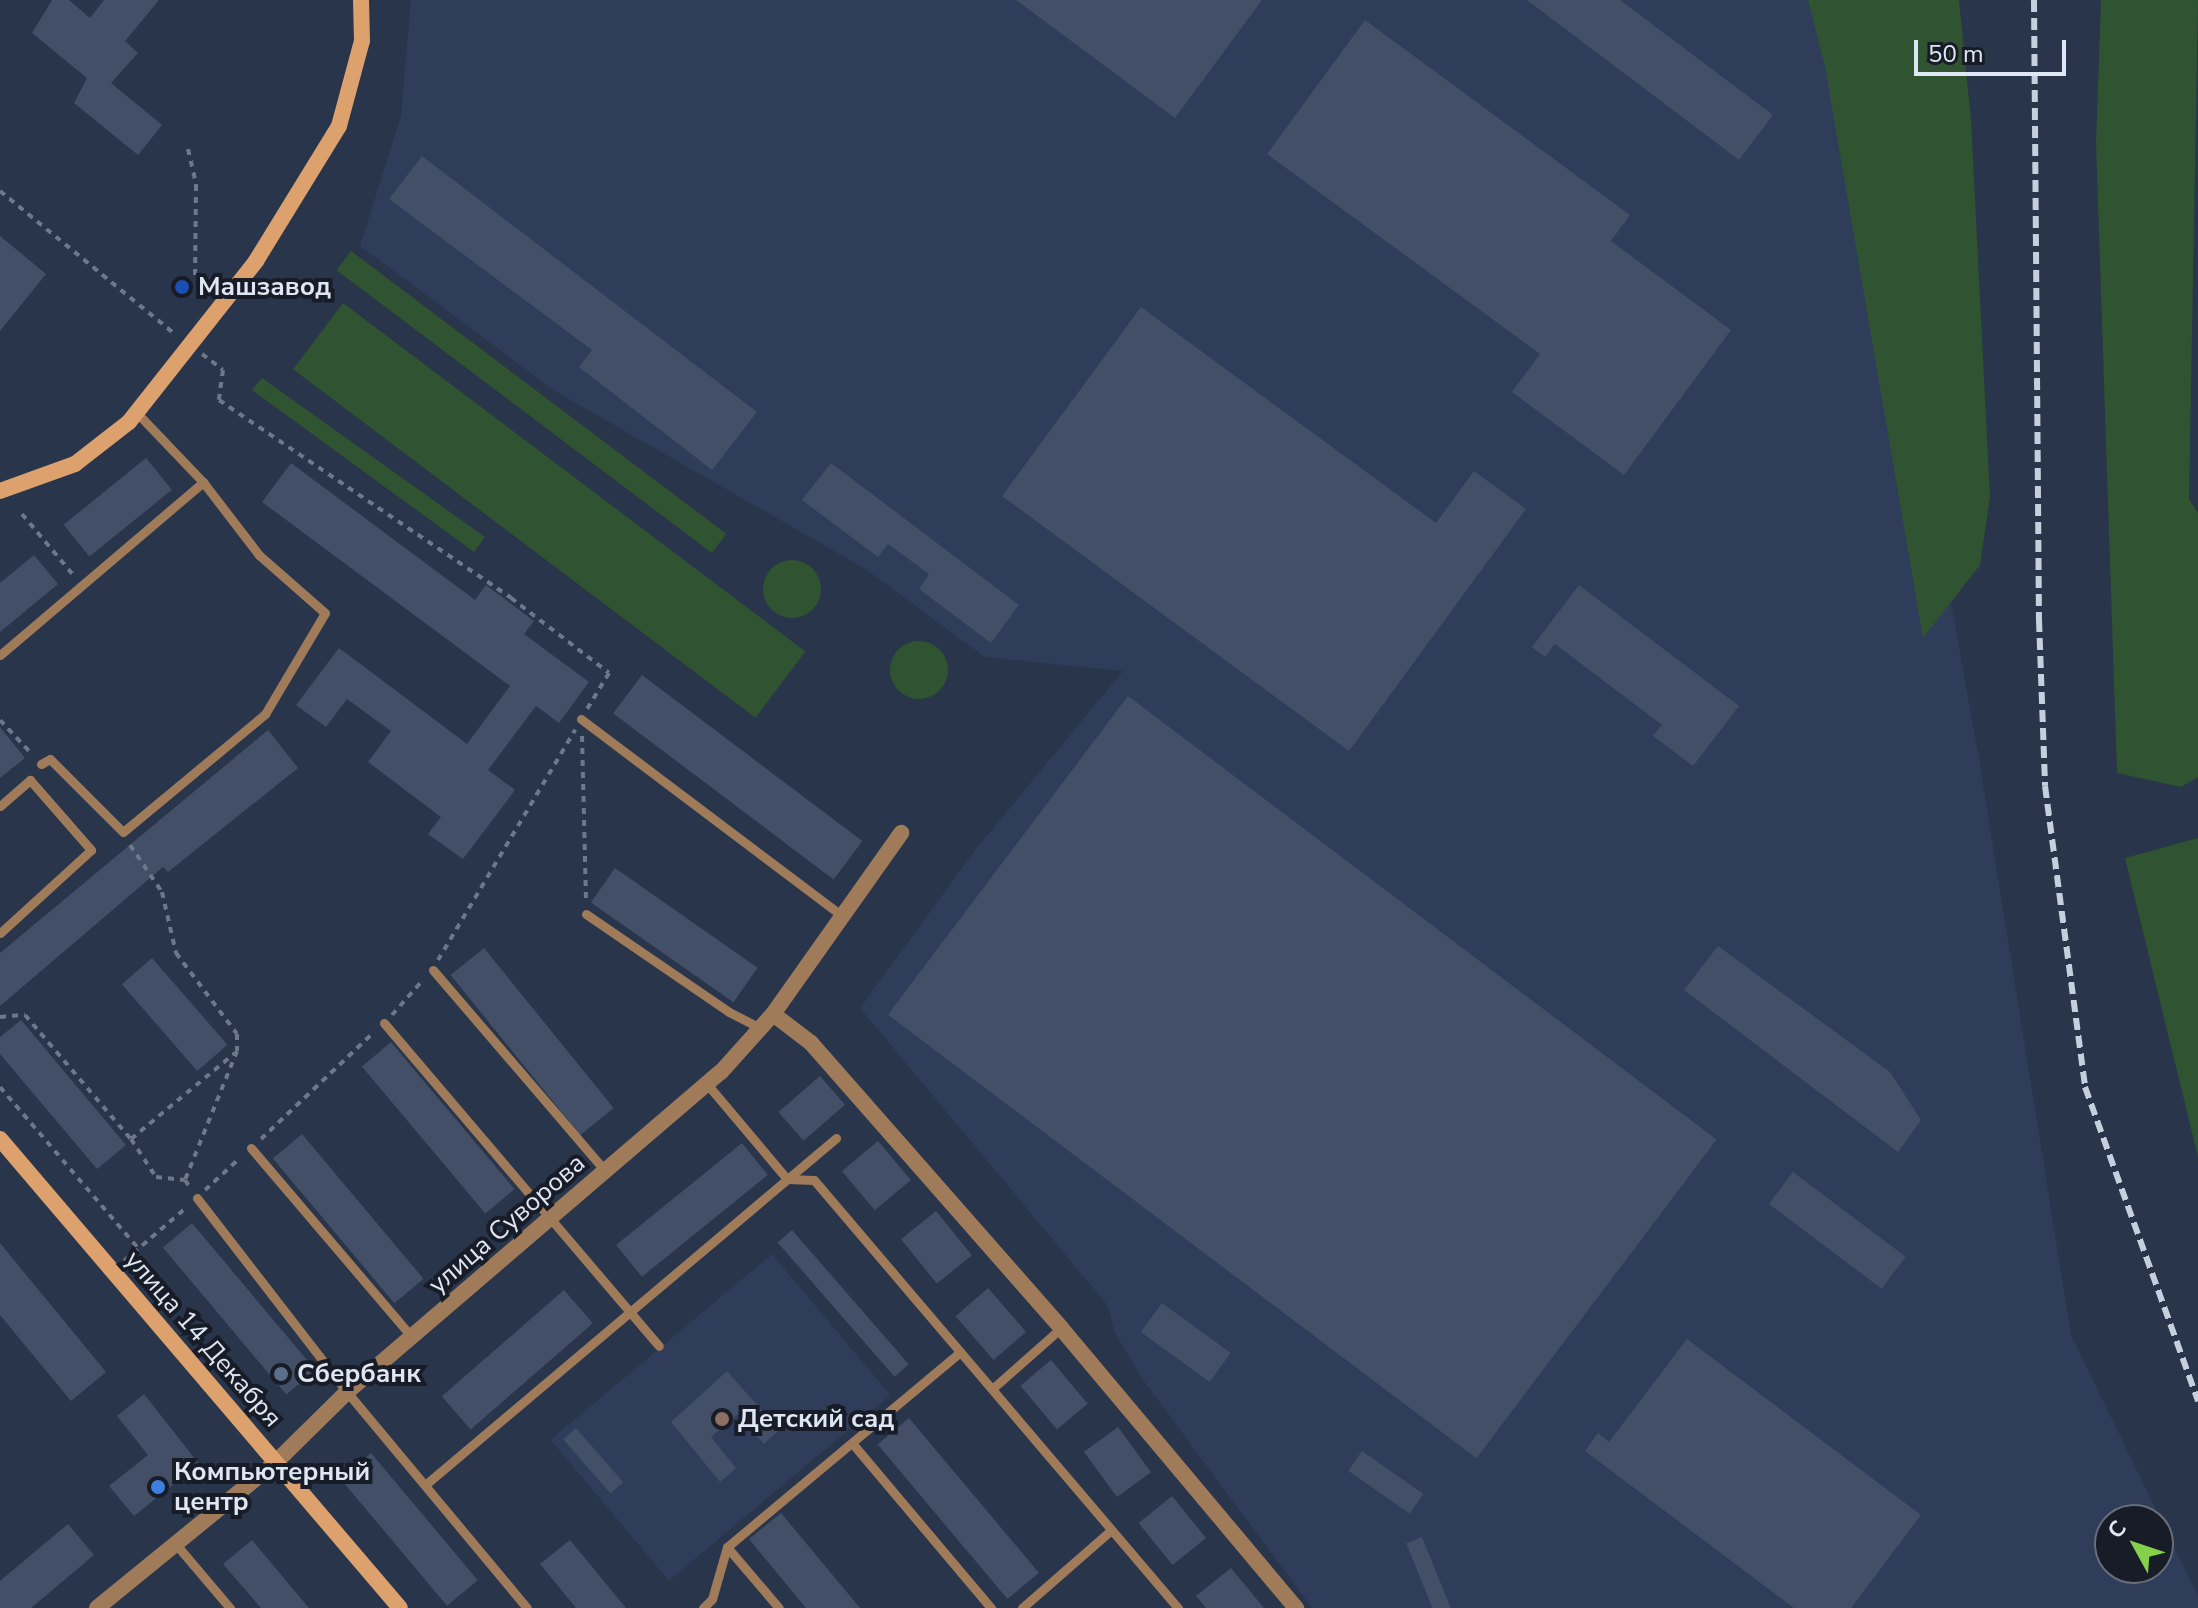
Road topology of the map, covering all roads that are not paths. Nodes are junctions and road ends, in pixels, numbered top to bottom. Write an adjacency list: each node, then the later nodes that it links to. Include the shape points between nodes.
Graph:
1 (361, 0): 2 (main road, via 362,41 339,126 256,261)
2 (137, 413): 3 (lane); 4 (main road, via 75,464)
3 (203, 482): 5 (lane); 7 (lane, via 259,555 325,613 265,714 123,832 50,759)
4 (0, 491)
5 (0, 655)
6 (581, 719): 11 (lane)
7 (41, 764)
8 (0, 806): 12 (lane, via 30,780 91,850)
9 (901, 833): 11 (street, улица Суворова)
10 (586, 914): 16 (lane)
11 (842, 916): 14 (street, улица Суворова)
12 (0, 933)
13 (433, 970): 21 (lane)
14 (773, 1014): 16 (street, улица Суворова); 26 (street, via 811,1043)
15 (384, 1023): 24 (lane)
16 (760, 1028): 17 (street, улица Суворова)
17 (707, 1084): 21 (street, улица Суворова); 22 (lane)
18 (836, 1138): 22 (lane)
19 (0, 1139): 33 (main road, улица 14 Декабря)
20 (251, 1148): 27 (lane)
21 (605, 1171): 24 (street, улица Суворова)
22 (787, 1179): 25 (lane); 29 (lane, via 814,1180)
23 (197, 1198): 31 (lane)
24 (547, 1220): 25 (lane); 27 (street, улица Суворова)
25 (629, 1313): 28 (lane); 34 (lane)
26 (1061, 1328): 30 (lane); 47 (street)
27 (412, 1337): 31 (street, улица Суворова)
28 (659, 1346)
29 (960, 1352): 30 (lane); 32 (lane)
30 (992, 1389): 35 (lane)
31 (347, 1392): 33 (street, улица Суворова); 34 (lane)
32 (852, 1443): 37 (lane); 44 (lane)
33 (277, 1461): 36 (street, улица Суворова); 40 (main road, улица 14 Декабря)
34 (425, 1485): 41 (lane)
35 (1111, 1530): 45 (lane); 46 (lane)
36 (174, 1542): 38 (street, улица Суворова); 39 (lane)
37 (727, 1547): 42 (lane, via 712,1599); 43 (lane)
38 (97, 1608)
39 (230, 1608)
40 (400, 1608)
41 (527, 1608)
42 (703, 1608)
43 (779, 1608)
44 (991, 1608)
45 (1022, 1608)
46 (1178, 1608)
47 (1296, 1608)

